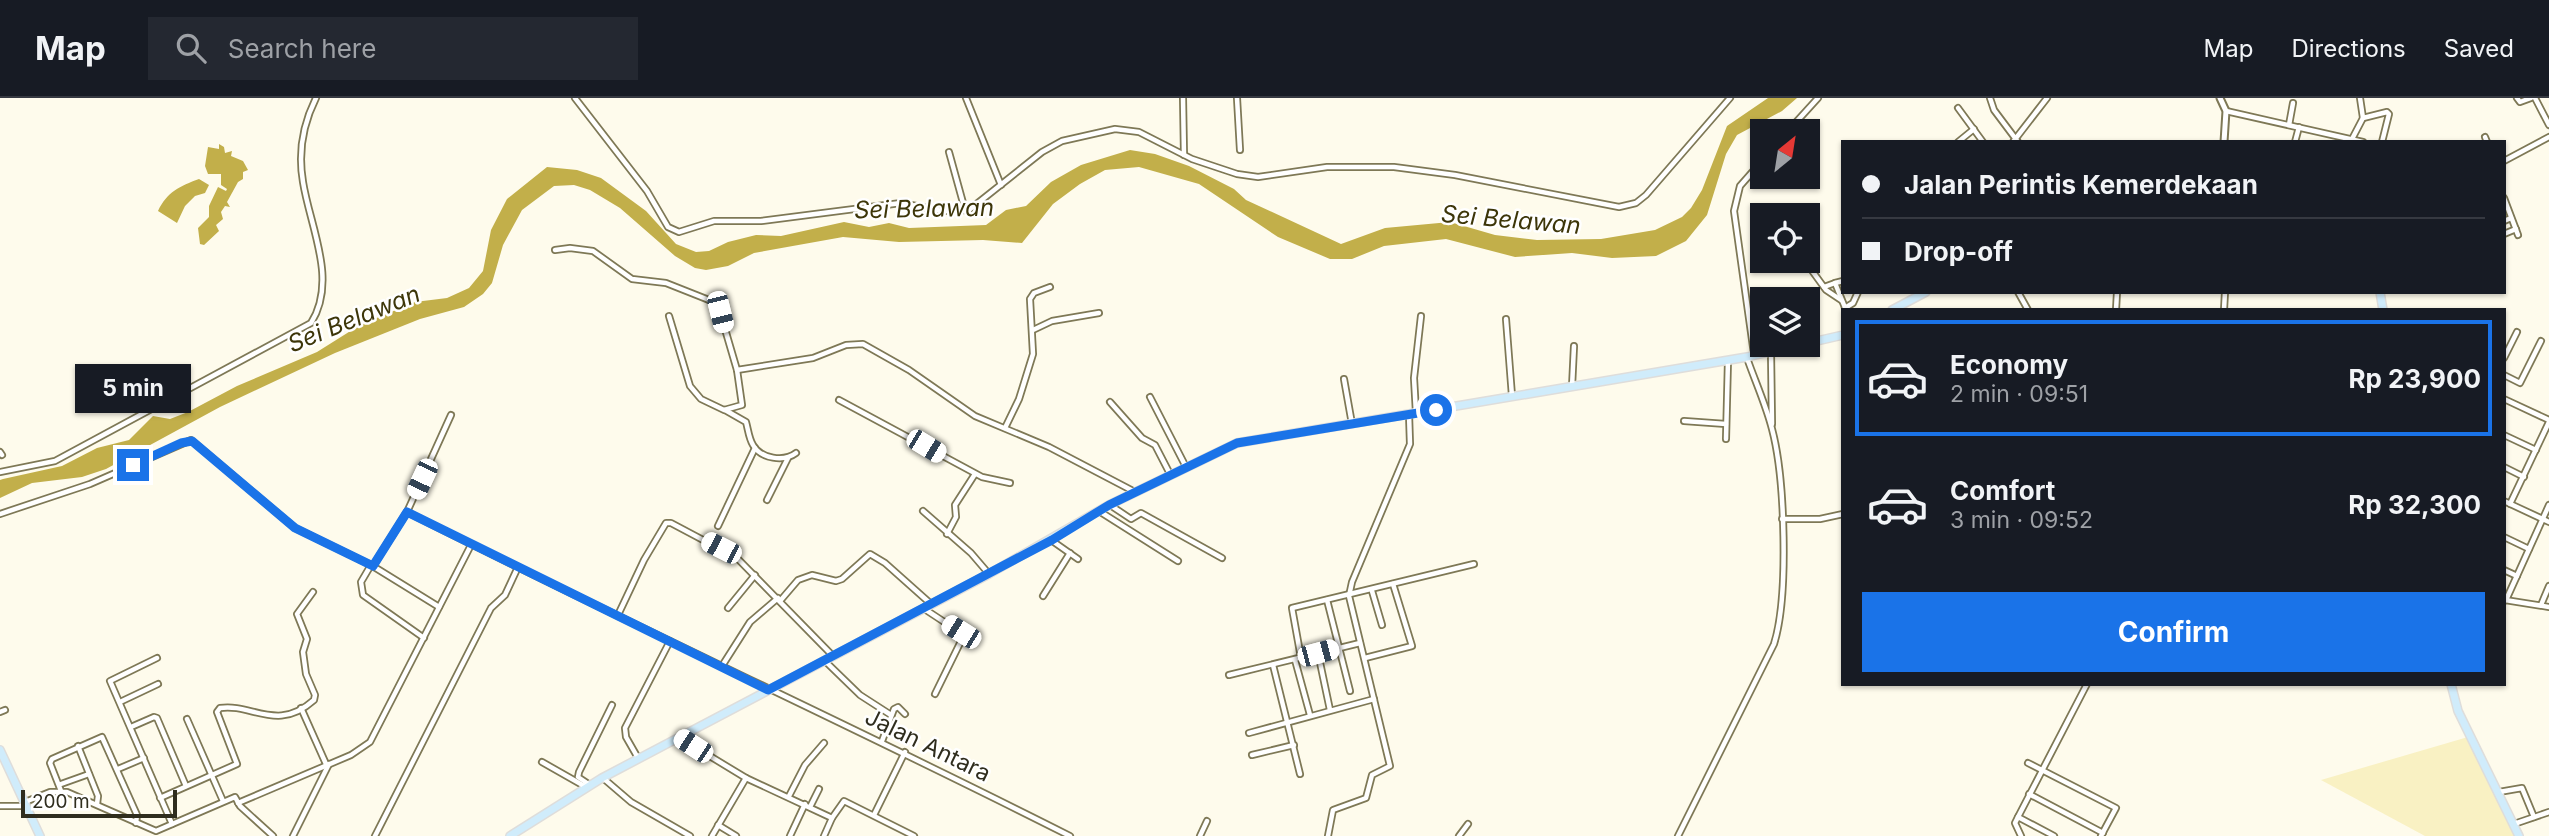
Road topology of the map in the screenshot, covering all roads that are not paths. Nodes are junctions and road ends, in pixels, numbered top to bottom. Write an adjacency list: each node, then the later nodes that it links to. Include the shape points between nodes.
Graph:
1 (316, 98): 101 (street, via 302,147 304,186 321,266 320,306 311,323 55,461)
2 (575, 98): 41 (street, via 673,230 690,230 714,221 761,221 901,203 942,211)
3 (966, 98): 39 (street)
4 (1183, 98): 36 (street)
5 (1237, 98): 34 (street)
6 (1730, 98): 36 (street, via 1641,200 1619,207 1424,169 1346,166 1258,177)
7 (1818, 98): 18 (street)
8 (1990, 98): 27 (street)
9 (2047, 98): 28 (street)
10 (2220, 98): 16 (street)
11 (2360, 98): 17 (street)
12 (2517, 98): 13 (street, via 2520,102)
13 (2533, 98): 20 (street)
14 (2293, 103): 19 (street)
15 (1958, 108): 22 (street)
16 (2226, 111): 19 (street); 29 (street)
17 (2363, 118): 24 (street); 33 (street, via 2389,113)
18 (1799, 119)
19 (2289, 125): 21 (street)
20 (2549, 125)
21 (2299, 127): 30 (street); 31 (street)
22 (1974, 129): 25 (street); 26 (street)
23 (2549, 137): 37 (street)
24 (2353, 139): 31 (street); 32 (street)
25 (1960, 140)
26 (1982, 140)
27 (2015, 140)
28 (2017, 140)
29 (2224, 140)
30 (2296, 140)
31 (2345, 140)
32 (2356, 140)
33 (2382, 140)
34 (1240, 150)
35 (948, 152): 41 (street)
36 (1184, 155): 39 (street, via 1139,132 1102,131 1062,141)
37 (2506, 160)
38 (1750, 175): 69 (street, via 1740,186 1734,211)
39 (1001, 185): 41 (street)
40 (2506, 207): 42 (street)
41 (966, 210)
42 (2511, 218): 43 (street); 44 (street, via 2517,232)
43 (2506, 220)
44 (2506, 234)
45 (555, 250): 75 (street, via 593,251 632,279 666,282 709,300 720,312)
46 (1814, 273): 50 (street)
47 (1841, 282): 48 (street)
48 (1835, 283): 50 (street); 54 (street)
49 (1049, 287): 63 (street, via 1030,299)
50 (1824, 287): 54 (street)
51 (1857, 294): 57 (street)
52 (1906, 294): 55 (street)
53 (1923, 294): 55 (main road)
54 (1841, 300): 56 (street)
55 (1911, 301): 58 (main road)
56 (1845, 308)
57 (1846, 308)
58 (1898, 308)
59 (1099, 313): 63 (street, via 1052,321)
60 (669, 316): 84 (street, via 692,390)
61 (1421, 316): 85 (street)
62 (1506, 319): 80 (street)
63 (1033, 330): 91 (street, via 1027,376)
64 (2517, 332): 70 (street)
65 (1841, 335): 66 (main road)
66 (1820, 340)
67 (2541, 341): 76 (street, via 2520,383)
68 (1574, 346): 78 (street)
69 (1750, 347)
70 (2506, 354)
71 (1750, 355): 74 (main road)
72 (1752, 357): 92 (street)
73 (1771, 357): 92 (street)
74 (1728, 359): 78 (main road); 89 (street)
75 (737, 370): 84 (street, via 742,404); 91 (street, via 813,358 846,345 863,344 975,416)
76 (2506, 376)
77 (1344, 380): 90 (street)
78 (1572, 387): 80 (main road)
79 (1150, 397): 99 (street)
80 (1513, 397): 85 (main road)
81 (839, 400): 102 (street)
82 (2506, 400): 88 (street)
83 (1110, 402): 103 (street, via 1154,445)
84 (724, 410): 95 (street, via 746,422)
85 (1412, 413): 90 (main road); 142 (street, via 1410,444)
86 (452, 415): 113 (street)
87 (1684, 421): 89 (street)
88 (2549, 421): 96 (street)
89 (1726, 424): 94 (street)
90 (1352, 425): 99 (main road, via 1244,441)
91 (1005, 428): 106 (street)
92 (1772, 428): 117 (street)
93 (2506, 436): 96 (street)
94 (1726, 439)
95 (755, 448): 98 (street, via 770,457); 120 (street)
96 (2536, 450): 104 (street)
97 (796, 453): 98 (street)
98 (788, 458): 107 (street)
99 (1186, 467): 103 (main road)
100 (2506, 468): 104 (street)
101 (0, 472)
102 (975, 474): 105 (street); 121 (street, via 955,505 956,517)
103 (1170, 474): 106 (main road)
104 (2524, 477): 109 (street)
105 (1010, 483)
106 (1136, 492): 110 (main road)
107 (767, 500)
108 (2506, 502): 109 (street)
109 (2510, 504): 118 (street)
110 (1109, 505): 112 (main road); 127 (street, via 1131,519 1141,513)
111 (2549, 505): 118 (street)
112 (1098, 511): 123 (main road); 129 (street)
113 (407, 512): 124 (street, Jalan Antara); 131 (street)
114 (923, 512): 121 (street)
115 (0, 514): 131 (street, via 90,484 191,440 295,528)
116 (1841, 514): 117 (street)
117 (1782, 519): 251 (street, via 1782,596 1774,644)
118 (2543, 519): 119 (street); 125 (street)
119 (2549, 522)
120 (718, 526)
121 (947, 534): 134 (street)
122 (2506, 538): 125 (street)
123 (1052, 540): 126 (street); 134 (main road)
124 (471, 545): 132 (street, Jalan Antara); 149 (street)
125 (2529, 549): 136 (street)
126 (1070, 553): 128 (street); 141 (street)
127 (1222, 558)
128 (1078, 559)
129 (1178, 561)
130 (1474, 564): 137 (street)
131 (372, 566): 149 (street); 155 (street, via 361,582 363,595)
132 (518, 567): 153 (street, Jalan Antara); 238 (street, via 505,595 491,608)
133 (2506, 571): 136 (street)
134 (989, 574): 147 (main road)
135 (755, 575): 144 (street); 152 (street); 153 (street, via 732,555 666,523)
136 (2517, 576): 143 (street)
137 (1393, 584): 139 (street); 163 (street, via 1412,646)
138 (2549, 586): 148 (street)
139 (1372, 590): 142 (street); 154 (street)
140 (313, 592): 178 (street, via 297,614 307,639 305,666 315,695)
141 (1043, 596)
142 (1349, 596): 145 (street); 157 (street)
143 (2506, 598)
144 (779, 600): 147 (street, via 798,580 812,575 842,579 870,554); 160 (street); 167 (street, via 750,622)
145 (1327, 600): 158 (street); 162 (street, via 1290,610)
146 (2506, 600): 148 (street)
147 (932, 604): 150 (main road)
148 (2541, 605): 151 (street)
149 (439, 607): 155 (street)
150 (922, 607): 160 (main road); 174 (street, via 964,635)
151 (2549, 607)
152 (729, 608)
153 (618, 615): 156 (street, Jalan Antara)
154 (1382, 625)
155 (424, 638): 199 (street, via 370,742)
156 (670, 640): 167 (street, Jalan Antara); 196 (street, via 625,728)
157 (1360, 643): 158 (street); 163 (street)
158 (1338, 648): 159 (street); 173 (street)
159 (1318, 653): 162 (street); 179 (street)
160 (833, 657): 165 (main road)
161 (157, 658): 176 (street, via 112,679)
162 (1301, 658): 164 (street)
163 (1365, 658): 175 (street)
164 (1295, 660): 166 (street); 182 (street)
165 (825, 661): 172 (main road); 181 (street, via 860,695)
166 (1273, 665): 168 (street); 184 (street)
167 (722, 666): 172 (street, Jalan Antara)
168 (1229, 675)
169 (158, 684): 176 (street)
170 (2086, 686): 201 (street)
171 (2452, 686): 212 (main road, via 2458,711)
172 (768, 690): 187 (main road); 188 (street, Jalan Antara)
173 (1350, 691)
174 (935, 694)
175 (1374, 699): 179 (street); 249 (street, via 1390,766 1372,775 1366,798 1333,810)
176 (120, 702): 185 (street)
177 (612, 705): 209 (street, via 579,772 578,777)
178 (301, 708): 199 (street); 204 (street, via 272,716 220,708 217,712 237,764)
179 (1331, 710): 182 (street)
180 (905, 714): 181 (street, via 896,707)
181 (891, 715): 188 (street)
182 (1310, 715): 184 (street)
183 (187, 719): 204 (street)
184 (1287, 722): 186 (street); 190 (street)
185 (131, 727): 195 (street); 208 (street, via 158,718)
186 (1249, 733)
187 (679, 737): 196 (main road); 206 (street)
188 (882, 741): 193 (street, Jalan Antara)
189 (824, 743): 214 (street, via 805,765)
190 (1294, 745): 194 (street); 203 (street)
191 (78, 747): 200 (street, via 102,737); 202 (street); 207 (street, via 51,761)
192 (0, 750): 218 (main road)
193 (905, 752): 223 (street); 247 (street, Jalan Antara)
194 (1252, 755)
195 (144, 758): 200 (street); 215 (street)
196 (639, 758): 205 (main road)
197 (542, 762): 209 (street)
198 (2028, 763): 201 (street)
199 (328, 764): 217 (street); 237 (street)
200 (118, 769): 228 (street)
201 (2041, 770): 213 (street); 234 (street, via 2116,808)
202 (89, 774): 207 (street); 219 (street)
203 (1300, 774)
204 (213, 776): 208 (street); 216 (street)
205 (602, 778): 209 (main road); 241 (street, via 631,802)
206 (746, 778): 214 (street); 232 (street)
207 (61, 784): 211 (street)
208 (187, 786): 215 (street)
209 (588, 786): 233 (main road)
210 (819, 789): 220 (street)
211 (61, 791): 218 (street); 219 (street)
212 (2497, 793): 225 (street, via 2522,788); 231 (main road)
213 (2029, 794): 224 (street); 234 (street)
214 (789, 796): 220 (street)
215 (160, 797): 229 (street)
216 (223, 801): 217 (street, via 234,797); 229 (street)
217 (238, 803): 236 (street)
218 (26, 804): 221 (street); 235 (main road)
219 (97, 804): 228 (street)
220 (808, 805): 226 (street); 244 (street)
221 (0, 806)
222 (2549, 812): 225 (street)
223 (874, 815): 226 (street, via 844,801); 246 (street)
224 (2018, 817): 252 (street, via 2015,823); 253 (street)
225 (2534, 817): 231 (street)
226 (832, 818): 245 (street)
227 (1207, 821): 248 (street)
228 (136, 823): 229 (street, via 156,831)
229 (172, 824)
230 (1468, 824): 250 (street)
231 (2513, 824): 254 (main road)
232 (718, 825): 242 (street); 243 (street)
233 (521, 829): 239 (main road); 240 (street)
234 (2102, 834)
235 (40, 836)
236 (273, 836)
237 (293, 836)
238 (375, 836)
239 (510, 836)
240 (527, 836)
241 (690, 836)
242 (712, 836)
243 (737, 836)
244 (790, 836)
245 (824, 836)
246 (915, 836)
247 (1070, 836)
248 (1200, 836)
249 (1328, 836)
250 (1460, 836)
251 (1678, 836)
252 (2021, 836)
253 (2054, 836)
254 (2519, 836)

